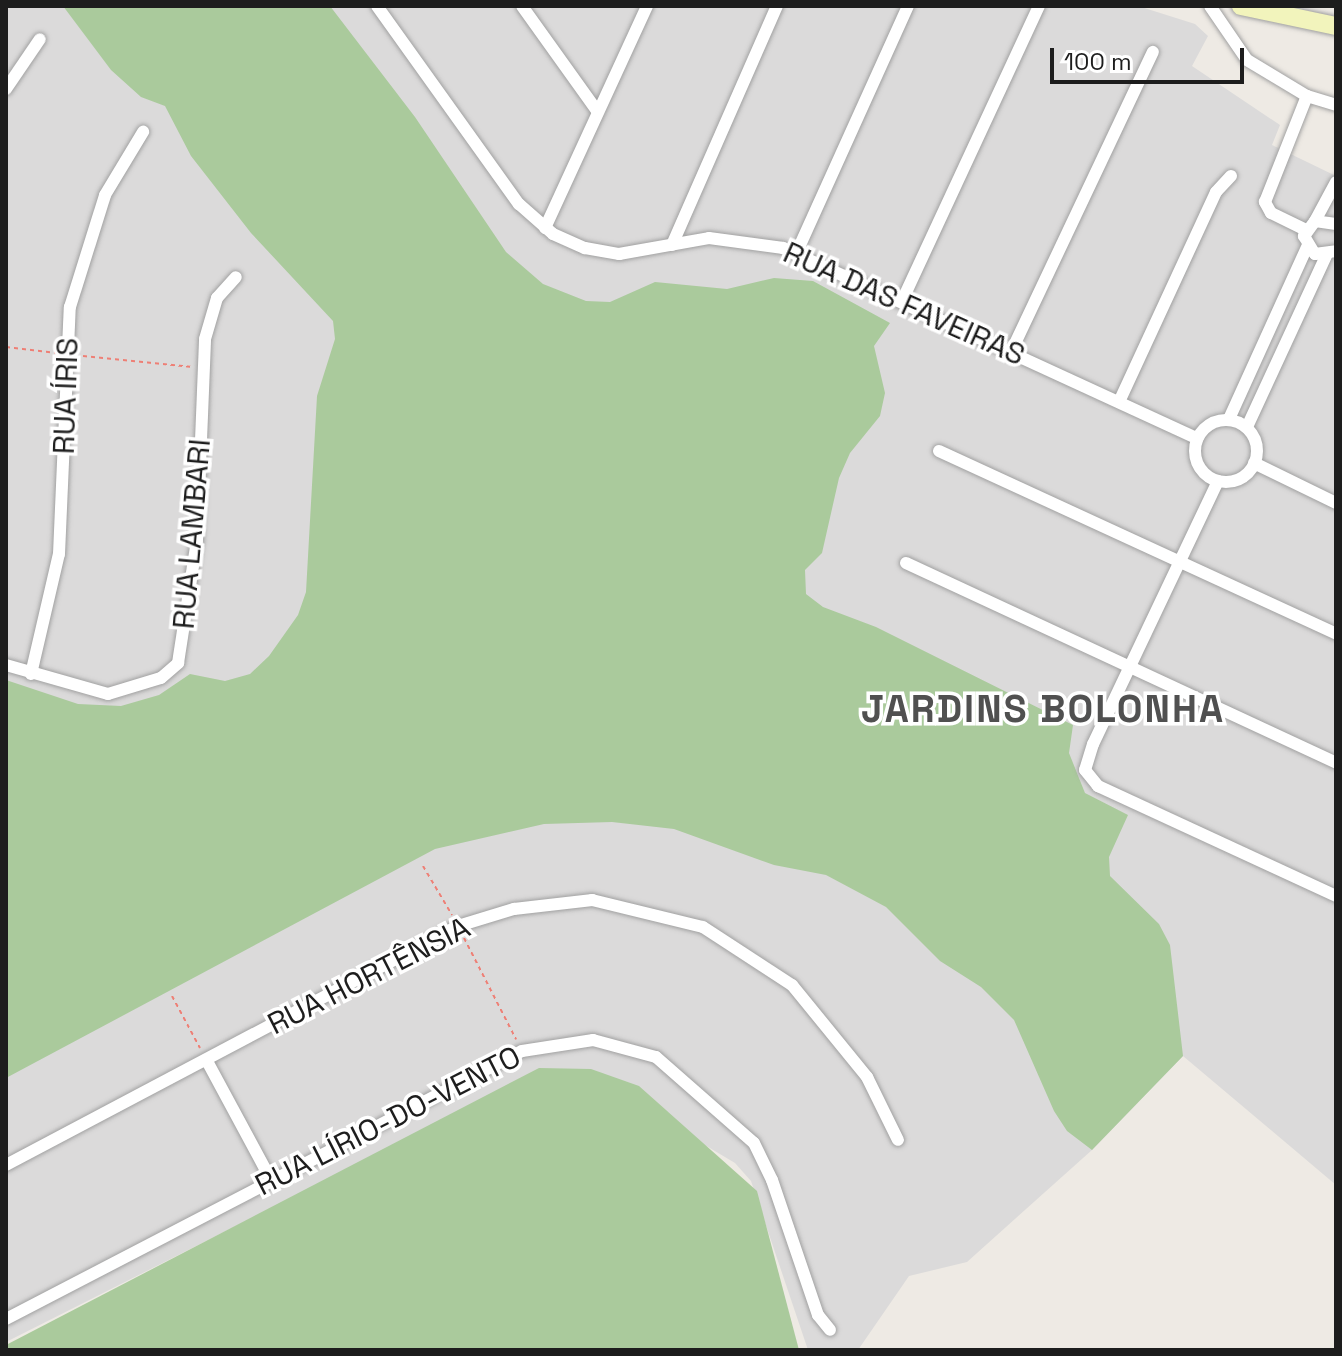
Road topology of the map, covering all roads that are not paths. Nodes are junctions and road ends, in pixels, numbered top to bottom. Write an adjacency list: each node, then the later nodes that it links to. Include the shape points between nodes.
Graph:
1 (377, 6): 21 (street, RUA DAS FAVEIRAS, via 519,204)
2 (522, 6): 15 (street)
3 (647, 6): 15 (street)
4 (777, 6): 22 (street)
5 (908, 6): 25 (street)
6 (1039, 6): 27 (street)
7 (1210, 6): 13 (street, via 1247,60)
8 (1241, 6): 9 (street)
9 (1336, 26)
10 (40, 39): 12 (street)
11 (1153, 52): 28 (street)
12 (6, 89)
13 (1307, 96): 14 (street); 20 (street, via 1265,202 1271,213)
14 (1336, 105)
15 (598, 112): 21 (street)
16 (143, 132): 42 (street, RUA ÍRIS, via 105,195 70,307 59,554)
17 (1231, 176): 29 (street, via 1216,192)
18 (1336, 182): 20 (street)
19 (1336, 224): 20 (street)
20 (1310, 225): 23 (street)
21 (545, 228): 22 (street, RUA DAS FAVEIRAS, via 601,251 638,252)
22 (672, 245): 25 (street, RUA DAS FAVEIRAS, via 731,238)
23 (1307, 247): 24 (street); 30 (street)
24 (1331, 253): 31 (street)
25 (796, 254): 27 (street, RUA DAS FAVEIRAS)
26 (236, 277): 42 (street, RUA LAMBARI, via 217,298 203,369 197,540 178,663 161,678 108,694)
27 (902, 301): 28 (street, RUA DAS FAVEIRAS)
28 (1011, 352): 29 (street, RUA DAS FAVEIRAS)
29 (1119, 402): 32 (street, RUA DAS FAVEIRAS)
30 (1229, 419): 31 (street); 32 (street, via 1210,424)
31 (1247, 427): 34 (street, via 1256,444)
32 (1197, 438): 35 (street, via 1196,459)
33 (939, 451): 37 (street)
34 (1254, 463): 35 (street, via 1239,479); 36 (street)
35 (1218, 481): 37 (street)
36 (1335, 499)
37 (1180, 561): 39 (street); 41 (street)
38 (906, 563): 41 (street)
39 (1336, 634)
40 (6, 665): 42 (street, RUA LAMBARI)
41 (1129, 669): 43 (street); 44 (street, via 1087,759 1091,780)
42 (31, 674)
43 (1336, 763)
44 (1336, 896)
45 (207, 1061): 46 (street, RUA HORTÊNSIA, via 458,926 514,909 592,900 703,927 783,978 814,1006 867,1077); 47 (street, RUA HORTÊNSIA); 48 (street)
46 (898, 1140)
47 (6, 1165)
48 (271, 1180): 49 (street, RUA LÍRIO-DO-VENTO); 50 (street, RUA LÍRIO-DO-VENTO, via 522,1051 572,1040 638,1049 675,1071 725,1113 763,1158 818,1315)
49 (6, 1319)
50 (830, 1330)

